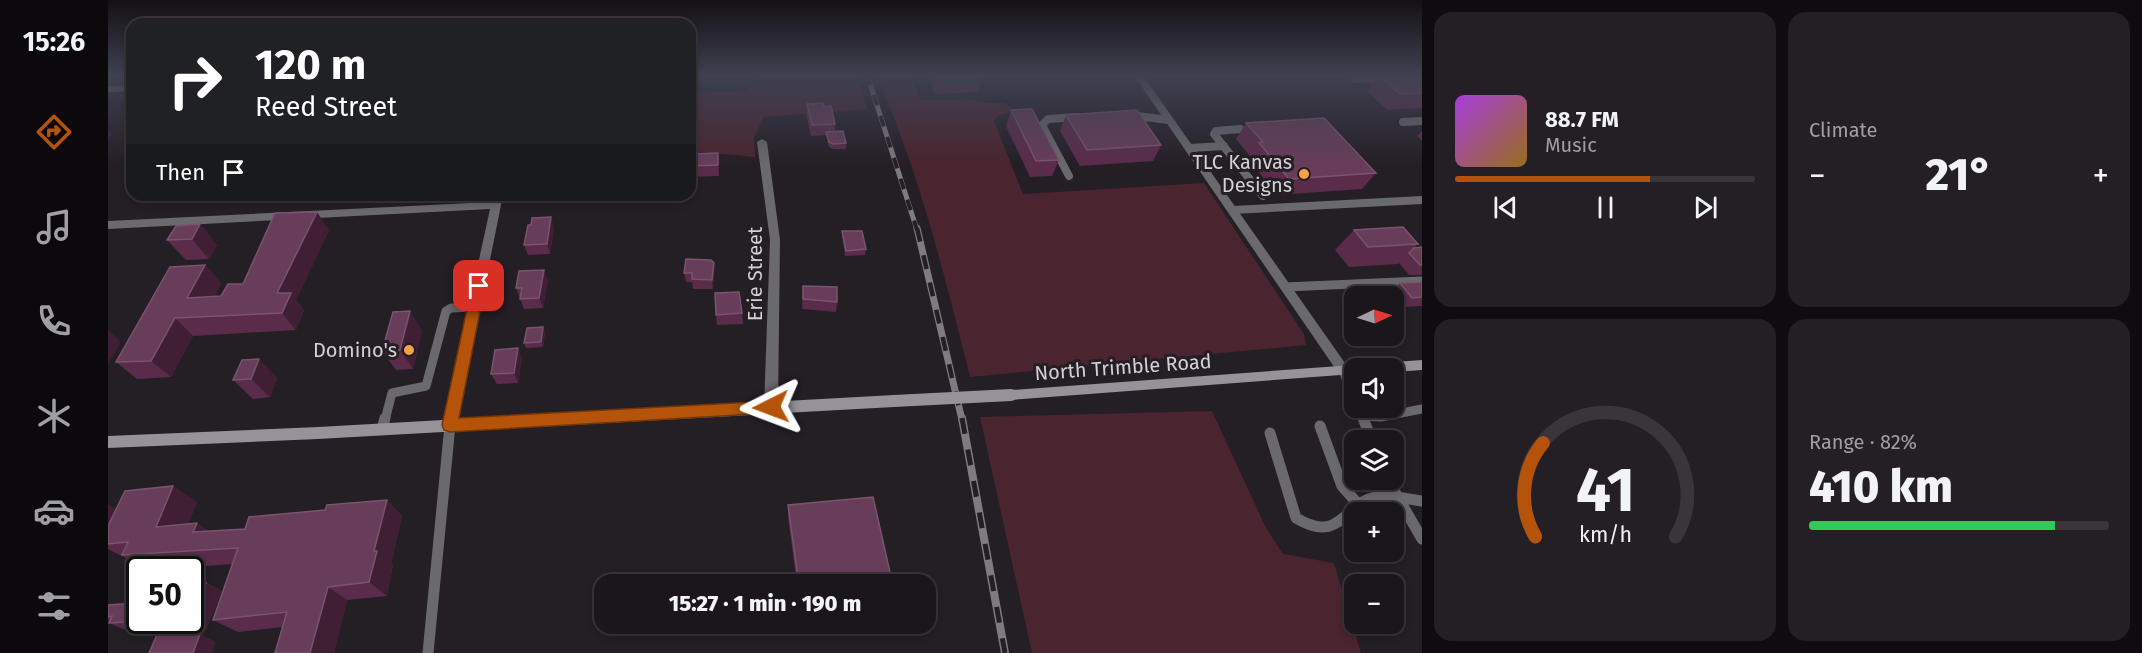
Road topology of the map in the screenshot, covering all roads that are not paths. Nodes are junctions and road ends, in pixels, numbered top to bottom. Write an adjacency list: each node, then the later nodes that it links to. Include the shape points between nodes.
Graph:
1 (1158, 104): 4 (street)
2 (1120, 115): 4 (lane)
3 (1089, 117): 11 (lane, via 1048,119 1042,125)
4 (1169, 120): 10 (street)
5 (1422, 121): 6 (lane)
6 (1403, 122)
7 (1240, 129): 9 (lane, via 1214,132)
8 (762, 142): 25 (street, Erie Street, via 775,240)
9 (1224, 146): 10 (lane); 12 (lane)
10 (1189, 148): 16 (street)
11 (1069, 176)
12 (1263, 196)
13 (1422, 200): 16 (lane)
14 (481, 201): 17 (street)
15 (497, 201): 20 (street)
16 (1233, 210): 19 (street)
17 (108, 225)
18 (1422, 281): 19 (lane)
19 (1285, 287): 21 (street)
20 (475, 307): 28 (street); 30 (lane, via 446,311 426,386 395,391)
21 (1344, 364)
22 (1422, 365): 23 (main road)
23 (1404, 366)
24 (1344, 370): 25 (main road, North Trimble Road, bridge, via 1011,395)
25 (771, 407): 28 (main road, North Trimble Road)
26 (1422, 409): 27 (lane)
27 (1404, 413)
28 (450, 425): 30 (main road, North Trimble Road); 40 (lane)
29 (1320, 426): 36 (lane, via 1342,486)
30 (382, 429): 32 (main road, North Trimble Road)
31 (1270, 433): 38 (lane, via 1296,518 1331,527)
32 (108, 442)
33 (1392, 490): 34 (lane)
34 (1394, 497): 35 (lane); 37 (lane, via 1374,497); 39 (lane, via 1411,516)
35 (1422, 501)
36 (1356, 502)
37 (1365, 502)
38 (1344, 520)
39 (1422, 538)
40 (428, 653)

